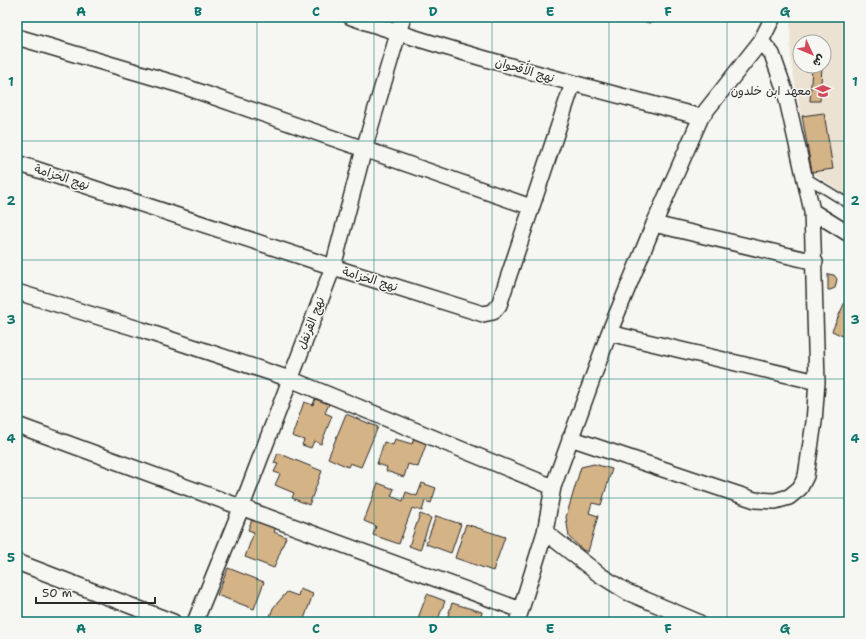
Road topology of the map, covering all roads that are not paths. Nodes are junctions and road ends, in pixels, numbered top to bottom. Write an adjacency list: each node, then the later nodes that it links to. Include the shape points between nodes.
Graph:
1 (351, 17): 4 (street, نهج الأُقحوان)
2 (403, 17): 4 (street, نهج القرنفل)
3 (773, 17): 6 (street)
4 (398, 33): 7 (street, نهج الأُقحوان); 9 (street, نهج القرنفل)
5 (17, 37): 9 (street, via 177,84)
6 (761, 41): 8 (street); 11 (street, via 772,54 778,71)
7 (573, 83): 8 (street, نهج الأُقحوان); 13 (street, نهج الخزامة)
8 (701, 117): 15 (street)
9 (364, 149): 13 (street); 18 (street, نهج القرنفل)
10 (17, 162): 18 (street, نهج الخزامة)
11 (805, 177): 12 (lane); 14 (street)
12 (849, 204)
13 (531, 207): 18 (street, نهج الخزامة, via 499,304 489,314)
14 (812, 211): 16 (street); 17 (street)
15 (654, 224): 17 (street); 20 (street)
16 (849, 234)
17 (814, 262): 22 (street)
18 (333, 267): 21 (street, نهج القرنفل)
19 (17, 292): 21 (street)
20 (610, 333): 22 (street); 24 (street)
21 (290, 379): 25 (street); 26 (street, نهج القرنفل)
22 (817, 382): 24 (street, via 806,476 800,488 789,497 775,501 756,500)
23 (17, 425): 26 (street)
24 (570, 438): 25 (street)
25 (553, 487): 27 (street)
26 (242, 506): 29 (street); 31 (street, نهج القرنفل)
27 (545, 532): 29 (street); 32 (street, via 600,575 627,592)
28 (17, 562): 30 (street)
29 (519, 616)
30 (173, 622)
31 (195, 622)
32 (698, 622)

